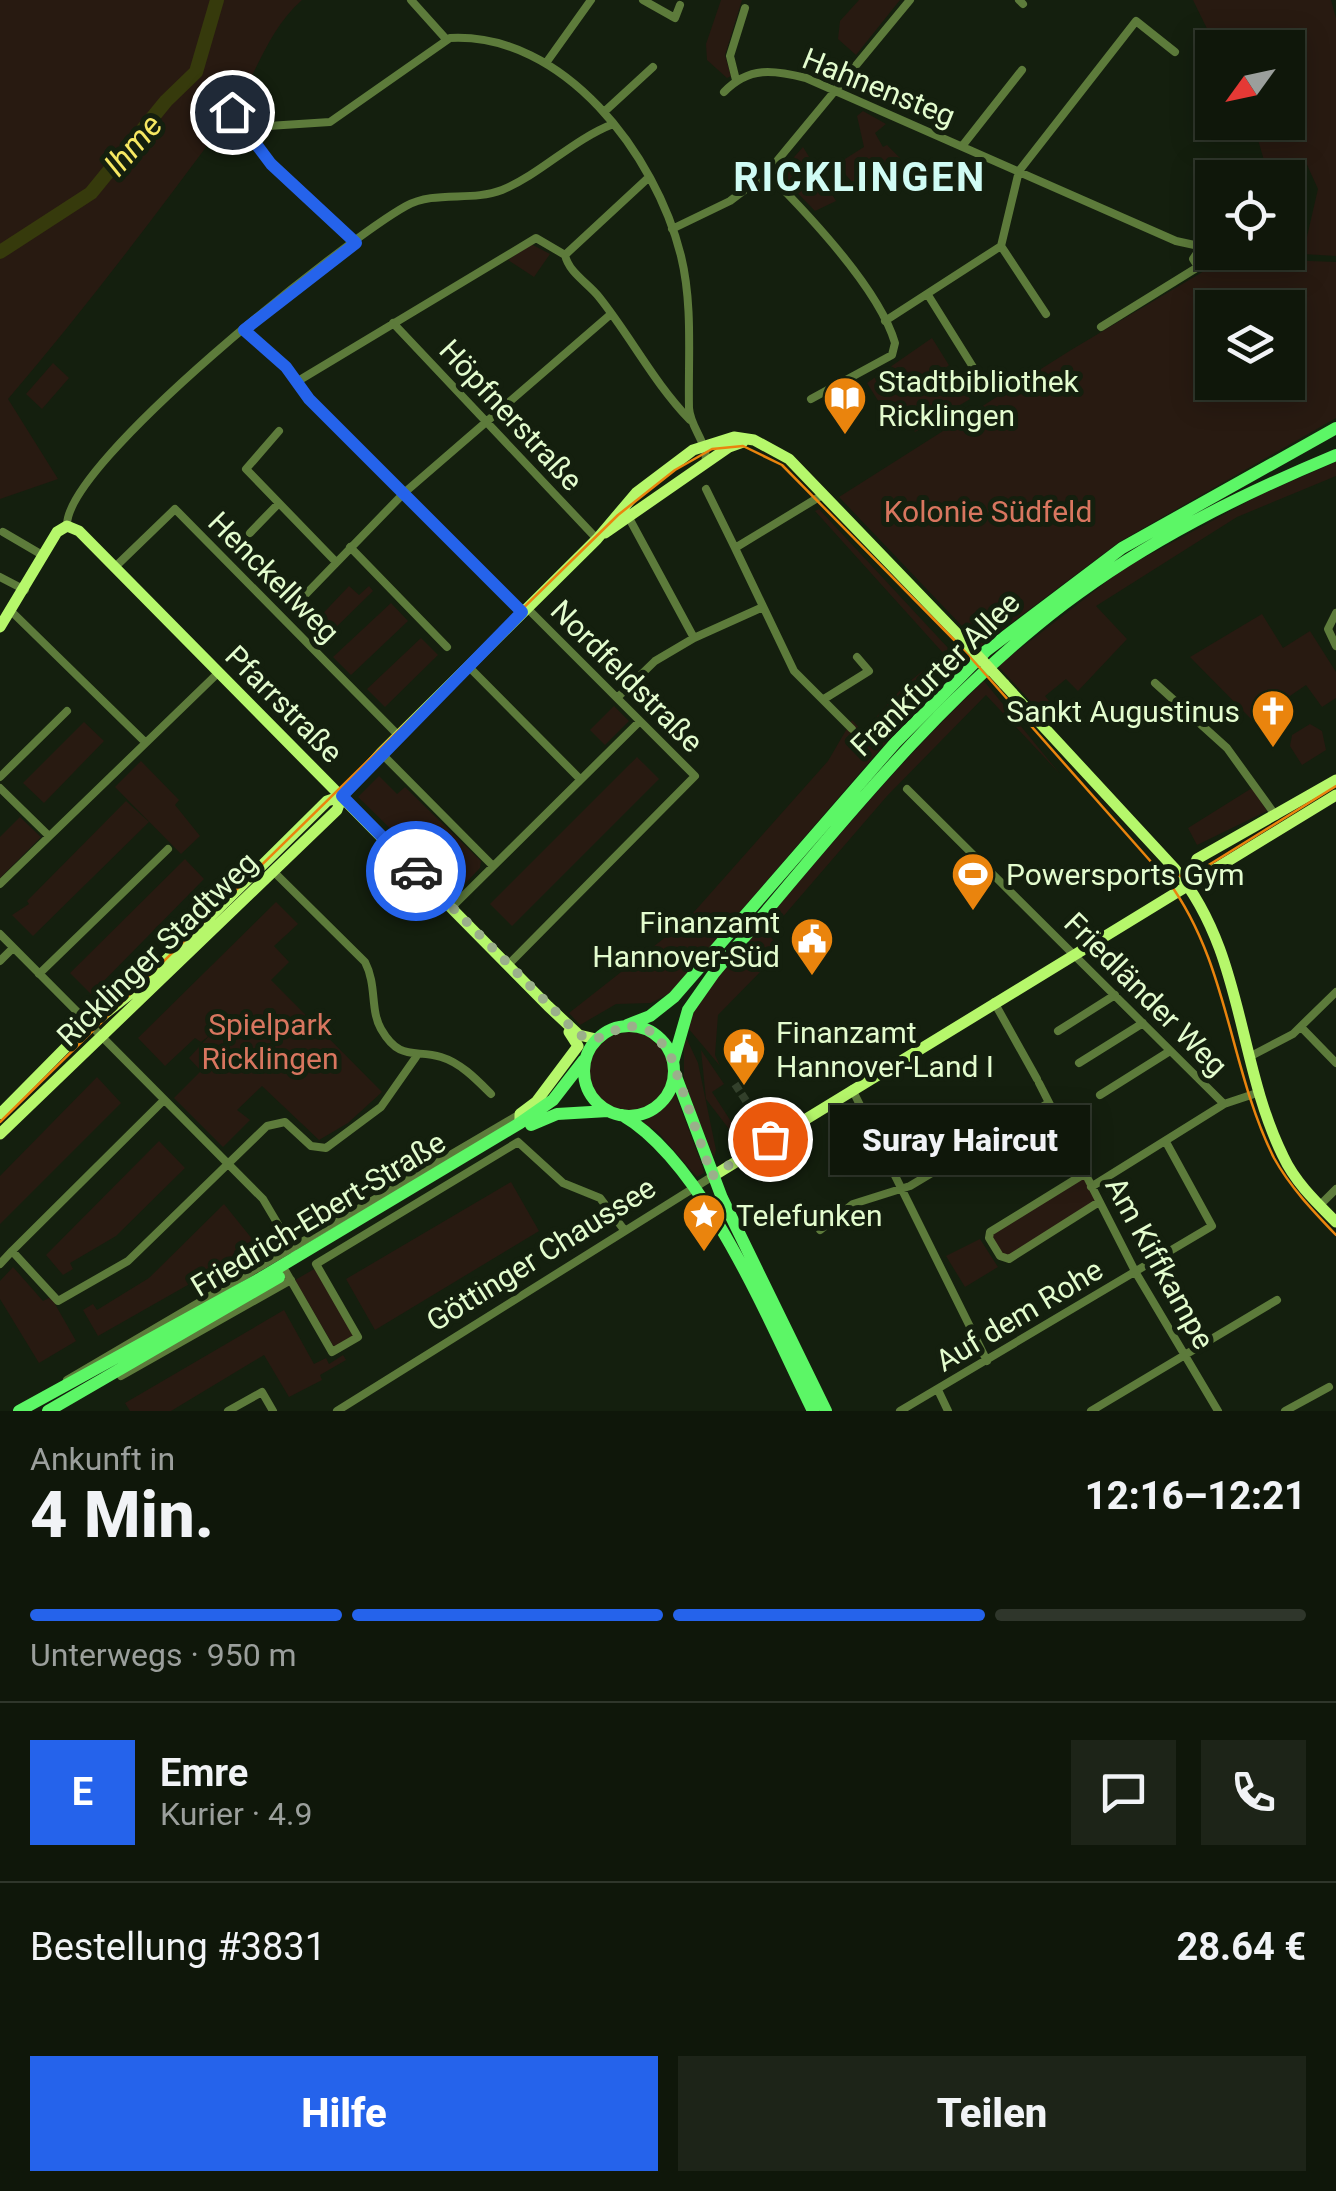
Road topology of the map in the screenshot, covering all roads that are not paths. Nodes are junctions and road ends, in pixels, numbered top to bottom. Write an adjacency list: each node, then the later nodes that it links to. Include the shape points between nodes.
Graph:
1 (411, 0): 7 (street)
2 (591, 0): 9 (street)
3 (643, 0): 5 (street, via 675,18)
4 (910, 0): 13 (street)
5 (680, 6)
6 (745, 8): 12 (street, via 730,56)
7 (446, 40): 9 (street, via 483,38); 18 (street, via 330,122 268,126)
8 (1175, 52): 20 (street, via 1136,21)
9 (546, 63): 16 (street)
10 (653, 66): 16 (street)
11 (1022, 70): 19 (street, Hahnensteg)
12 (736, 80): 13 (street, Hahnensteg, via 772,70); 14 (street)
13 (838, 90): 19 (street, Hahnensteg); 21 (street)
14 (724, 92)
15 (232, 112): 18 (street)
16 (604, 112): 17 (street)
17 (613, 124): 22 (street); 24 (street, via 506,188 416,201)
18 (250, 136): 24 (street)
19 (964, 145): 20 (street, Hahnensteg)
20 (1020, 171): 25 (street, Hahnensteg); 26 (street)
21 (767, 173): 23 (street, via 730,202); 32 (street, via 811,217)
22 (647, 179): 23 (street); 27 (street)
23 (672, 229): 39 (street, via 687,290)
24 (356, 243): 35 (street)
25 (1195, 245)
26 (1000, 246): 29 (street); 31 (street)
27 (565, 255): 30 (street); 33 (street, via 536,238)
28 (1195, 269): 34 (street)
29 (928, 295): 32 (street); 36 (street)
30 (612, 314): 39 (street); 40 (street)
31 (1046, 314)
32 (885, 321): 38 (street, via 892,354)
33 (393, 322): 37 (street); 40 (street, Höpfnerstraße)
34 (1100, 328)
35 (244, 330): 37 (street, Nordfeldstraße); 53 (street, via 106,458 76,499)
36 (973, 366)
37 (298, 381): 49 (street, Nordfeldstraße)
38 (811, 399)
39 (690, 420): 44 (street)
40 (486, 421): 49 (street); 56 (street, Höpfnerstraße)
41 (1336, 428): 111 (main road, Frankfurter Allee, via 1152,530 1020,622 903,734 674,997)
42 (279, 432): 51 (street, via 246,469)
43 (754, 440): 44 (street, via 734,437); 45 (street, Ricklinger Stadtweg); 50 (street, via 789,460)
44 (698, 448): 45 (street); 47 (street, via 707,459); 56 (street, Ricklinger Stadtweg, via 636,493)
45 (727, 449): 47 (street, Ricklinger Stadtweg)
46 (1336, 455): 122 (main road, Frankfurter Allee, via 1144,550 996,660 906,752 700,990 684,1019)
47 (704, 467): 52 (street, Ricklinger Stadtweg)
48 (706, 489): 58 (street)
49 (404, 493): 57 (street); 66 (street, Nordfeldstraße)
50 (824, 494): 58 (street); 98 (street, bridge)
51 (278, 504): 55 (street); 60 (street)
52 (630, 518): 56 (street, Ricklinger Stadtweg); 70 (street)
53 (67, 526): 59 (street); 61 (street, Pfarrstraße)
54 (3, 532): 59 (street)
55 (250, 533)
56 (597, 538): 66 (street, Ricklinger Stadtweg)
57 (350, 547): 60 (street); 72 (street)
58 (736, 548): 65 (street)
59 (44, 556): 63 (street)
60 (336, 562): 64 (street)
61 (115, 567): 75 (street, Pfarrstraße); 82 (street, Henckellweg, via 175,508)
62 (0, 577): 63 (street)
63 (25, 590): 67 (street)
64 (306, 594)
65 (763, 607): 70 (street); 78 (street, via 794,671)
66 (525, 610): 74 (street, Ricklinger Stadtweg); 77 (street, Nordfeldstraße)
67 (12, 612): 69 (street); 83 (street)
68 (1336, 613): 71 (street, via 1328,629)
69 (0, 627)
70 (694, 638): 77 (street, via 655,661)
71 (1336, 646)
72 (447, 647)
73 (857, 657): 78 (street, via 869,671)
74 (468, 666): 82 (street, Ricklinger Stadtweg); 86 (street)
75 (218, 672): 83 (street); 91 (street, Pfarrstraße)
76 (1155, 683): 92 (street, via 1227,748)
77 (617, 698): 80 (street, Nordfeldstraße)
78 (824, 698): 81 (street)
79 (66, 711): 85 (street)
80 (640, 720): 86 (street); 104 (street, Nordfeldstraße, via 695,776)
81 (852, 729)
82 (399, 736): 84 (street, Ricklinger Stadtweg)
83 (144, 741): 93 (street)
84 (381, 753): 91 (street, Ricklinger Stadtweg); 95 (street)
85 (0, 776)
86 (580, 779): 95 (street)
87 (1336, 780): 92 (street, Göttinger Chaussee)
88 (0, 788): 93 (street)
89 (907, 789): 102 (street, Friedländer Weg)
90 (1336, 795): 98 (street, Göttinger Chaussee)
91 (342, 796): 96 (street, Ricklinger Stadtweg, via 337,810); 99 (street, Pfarrstraße); 113 (street, Ricklinger Stadtweg, via 327,800)
92 (1276, 816): 98 (street, Göttinger Chaussee, via 1198,859)
93 (48, 836): 97 (street)
94 (168, 849): 105 (street)
95 (493, 866): 99 (street)
96 (274, 872): 113 (street, Ricklinger Stadtweg); 118 (street, via 365,962 381,1029)
97 (0, 884)
98 (1187, 884): 102 (street, Göttinger Chaussee); 117 (street, via 1231,978)
99 (451, 908): 104 (street, Pfarrstraße)
100 (0, 934): 101 (street)
101 (14, 948): 103 (street); 105 (street)
102 (1075, 954): 107 (street, Friedländer Weg); 108 (street, Göttinger Chaussee)
103 (0, 961)
104 (508, 965): 109 (street, Pfarrstraße)
105 (40, 974): 113 (street)
106 (1336, 992): 112 (street)
107 (1115, 995): 110 (street, Friedländer Weg); 114 (street)
108 (994, 1002): 123 (street, Göttinger Chaussee); 128 (street, Am Kiffkampe)
109 (548, 1006): 115 (street, Pfarrstraße, via 579,1035); 133 (street, Pfarrstraße, via 578,1046)
110 (1143, 1023): 116 (street, Friedländer Weg); 120 (street)
111 (627, 1025): 115 (main road); 122 (main road, via 660,1038)
112 (1302, 1027): 117 (street); 121 (street)
113 (97, 1031): 127 (street); 131 (street, Ricklinger Stadtweg, via 79,1034); 134 (street, Ricklinger Stadtweg)
114 (1058, 1031)
115 (596, 1039): 119 (main road)
116 (1170, 1050): 126 (street); 129 (street, Friedländer Weg)
117 (1250, 1056): 124 (street)
118 (416, 1057): 125 (street, via 442,1057); 137 (street, via 381,1107 336,1143 311,1146 277,1121)
119 (584, 1060): 130 (main road, via 590,1094); 133 (main road, Friedrich-Ebert-Straße, via 553,1100)
120 (1079, 1063)
121 (1336, 1063)
122 (674, 1067): 130 (main road, via 661,1102 647,1112); 139 (main road)
123 (852, 1089): 135 (street, Göttinger Chaussee); 142 (street)
124 (1260, 1092): 129 (street); 145 (street, via 1282,1156)
125 (491, 1094)
126 (1100, 1094)
127 (164, 1100): 137 (street); 149 (street)
128 (1048, 1104): 138 (street, Am Kiffkampe); 142 (street)
129 (1224, 1104): 136 (street)
130 (615, 1113): 133 (main road, Friedrich-Ebert-Straße, via 557,1114); 141 (main road, via 666,1148)
131 (0, 1114)
132 (762, 1125): 135 (street)
133 (519, 1128): 148 (street, via 563,1184 600,1198); 150 (main road, Friedrich-Ebert-Straße); 153 (main road, Friedrich-Ebert-Straße); 153 (street, Friedrich-Ebert-Straße, via 316,1264 358,1337 332,1352)
134 (0, 1134)
135 (770, 1139): 139 (street, Göttinger Chaussee)
136 (1166, 1142): 140 (street); 152 (street, Auf dem Rohe, via 1212,1226)
137 (228, 1164): 149 (street, via 128,1261 58,1301); 150 (street, via 263,1200)
138 (1084, 1174): 140 (street, Am Kiffkampe); 144 (street, via 989,1238 1008,1259)
139 (712, 1176): 141 (street, Göttinger Chaussee); 166 (main road)
140 (1092, 1187): 144 (street, Am Kiffkampe)
141 (694, 1188): 148 (street, Göttinger Chaussee); 165 (main road)
142 (901, 1189): 147 (street, via 853,1204); 156 (street)
143 (1336, 1190): 145 (street)
144 (1099, 1202): 152 (street, Am Kiffkampe)
145 (1320, 1206): 146 (street)
146 (1336, 1222)
147 (820, 1230)
148 (625, 1232): 164 (street, Göttinger Chaussee)
149 (12, 1251): 151 (street)
150 (294, 1252): 159 (main road, Friedrich-Ebert-Straße)
151 (0, 1264)
152 (1136, 1272): 155 (street, Am Kiffkampe); 156 (street, Auf dem Rohe)
153 (288, 1276): 159 (main road, Friedrich-Ebert-Straße, via 195,1331)
154 (1277, 1300): 155 (street)
155 (1185, 1356): 169 (street); 170 (street, Am Kiffkampe)
156 (986, 1361): 158 (street, Auf dem Rohe)
157 (1329, 1387): 171 (street)
158 (938, 1390): 167 (street, Auf dem Rohe); 168 (street)
159 (63, 1393): 160 (main road, Friedrich-Ebert-Straße); 161 (main road, Friedrich-Ebert-Straße)
160 (19, 1411)
161 (48, 1411)
162 (228, 1411): 163 (street, via 262,1392)
163 (274, 1411)
164 (337, 1411)
165 (813, 1411)
166 (826, 1411)
167 (900, 1411)
168 (948, 1411)
169 (1091, 1411)
170 (1218, 1411)
171 (1284, 1411)

